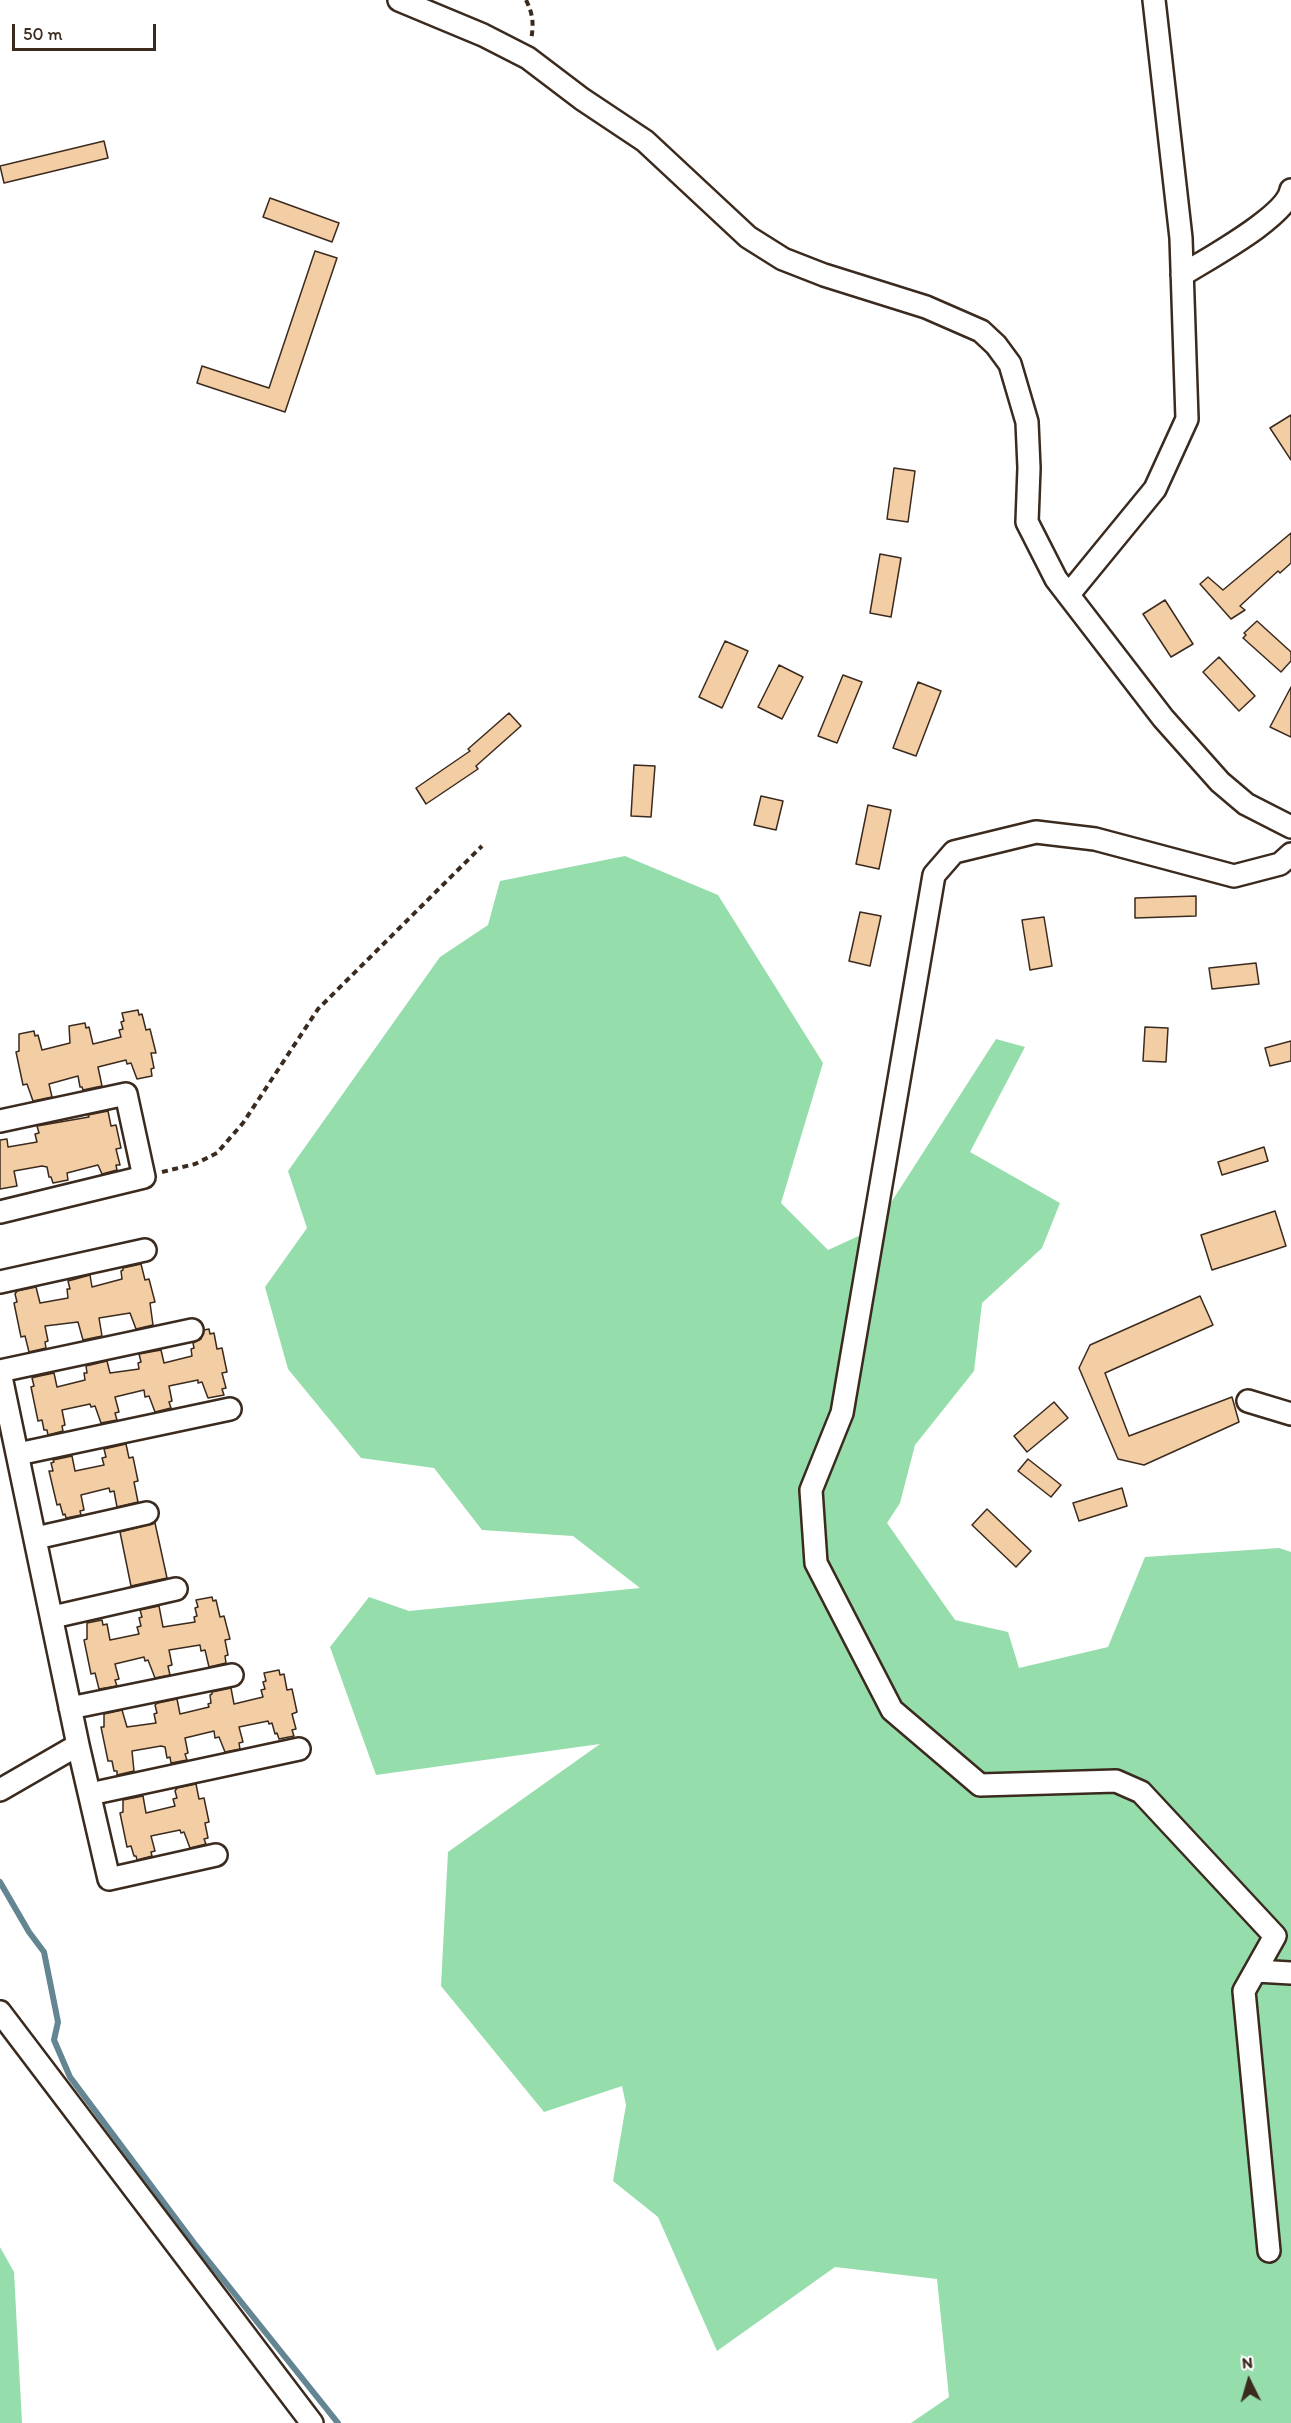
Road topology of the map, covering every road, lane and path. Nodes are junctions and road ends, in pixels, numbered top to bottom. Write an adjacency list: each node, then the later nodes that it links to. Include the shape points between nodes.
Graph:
1 (399, 0): 4 (street)
2 (526, 0): 4 (path, via 534,25)
3 (1154, 0): 6 (street)
4 (528, 58): 7 (street, via 645,141 748,237 783,259 926,307 981,331 996,345 1010,364 1027,422 1027,522 1056,579)
5 (1291, 190): 6 (street, via 1269,220)
6 (1182, 275): 7 (street, via 1187,419 1155,489)
7 (1069, 594): 8 (street, via 1163,718 1220,782 1246,804)
8 (1291, 827)
9 (482, 846): 12 (path, via 318,1009 243,1123 217,1154)
10 (1291, 854): 33 (street, via 1280,864 1234,876 1095,838 1036,832 954,852 934,875 842,1413 811,1490 816,1563 892,1710 980,1785 1116,1780 1141,1792 1275,1936)
11 (0, 1121): 12 (street, via 126,1094)
12 (144, 1177): 13 (street)
13 (0, 1212)
14 (146, 1250): 15 (street)
15 (0, 1282)
16 (192, 1330): 17 (street)
17 (0, 1371): 21 (street)
18 (1248, 1401): 20 (street)
19 (230, 1409): 21 (street)
20 (1291, 1414)
21 (18, 1454): 23 (street)
22 (147, 1513): 23 (street)
23 (36, 1538): 25 (street)
24 (176, 1589): 25 (street)
25 (53, 1617): 27 (street)
26 (232, 1675): 27 (street)
27 (70, 1708): 28 (street)
28 (78, 1745): 30 (street); 31 (street)
29 (299, 1749): 31 (street)
30 (0, 1790)
31 (90, 1794): 32 (street, via 109,1879)
32 (216, 1856)
33 (1256, 1971): 34 (street); 36 (street, via 1244,1991)
34 (1291, 1973)
35 (0, 2012): 37 (street)
36 (1269, 2251)
37 (312, 2423)

